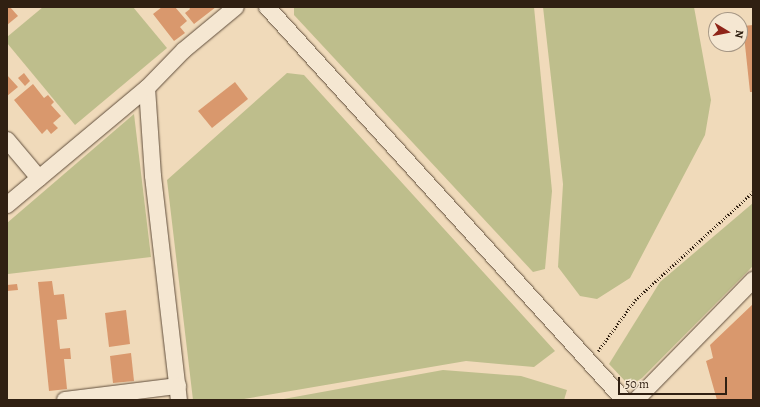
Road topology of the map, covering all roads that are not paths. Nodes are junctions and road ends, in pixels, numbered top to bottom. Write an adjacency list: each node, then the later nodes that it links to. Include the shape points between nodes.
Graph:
1 (267, 7): 11 (street)
2 (228, 10): 3 (street)
3 (147, 88): 5 (street); 8 (street, via 153,176)
4 (7, 140): 5 (street)
5 (39, 178): 6 (street)
6 (7, 205)
7 (753, 280): 12 (street)
8 (178, 393): 9 (street)
9 (93, 399): 10 (street)
10 (65, 400)
11 (624, 400)
12 (636, 400)

